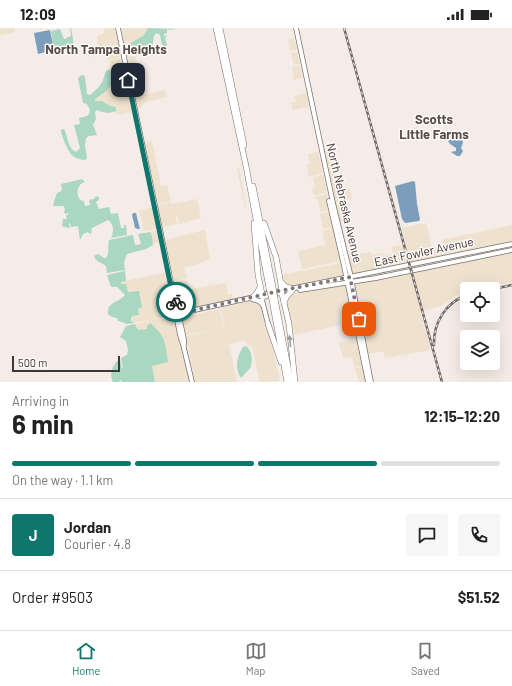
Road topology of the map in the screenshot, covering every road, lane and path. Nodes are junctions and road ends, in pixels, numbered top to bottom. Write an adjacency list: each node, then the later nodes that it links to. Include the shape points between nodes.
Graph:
1 (118, 28): 27 (main road)
2 (295, 28): 12 (main road, North Nebraska Avenue)
3 (219, 29): 4 (highway)
4 (255, 207): 18 (highway, via 275,255); 19 (highway); 31 (highway, bridge)
5 (512, 244): 7 (main road, East Fowler Avenue)
6 (512, 250): 7 (main road, East Fowler Avenue)
7 (478, 254): 8 (main road, East Fowler Avenue); 9 (main road, East Fowler Avenue, via 465,257 463,260)
8 (450, 258): 9 (main road); 10 (main road, East Fowler Avenue)
9 (435, 265): 13 (main road, East Fowler Avenue)
10 (406, 266): 11 (main road, East Fowler Avenue); 13 (main road)
11 (388, 270): 14 (main road, East Fowler Avenue); 15 (main road)
12 (348, 272): 14 (main road); 16 (main road); 17 (main road, North Nebraska Avenue)
13 (392, 274): 15 (main road, East Fowler Avenue)
14 (356, 276): 17 (main road, East Fowler Avenue)
15 (376, 278): 17 (main road, East Fowler Avenue)
16 (341, 279): 17 (main road, East Fowler Avenue); 20 (main road, East Fowler Avenue)
17 (349, 280): 20 (main road, East Fowler Avenue); 26 (main road, North Nebraska Avenue); 28 (main road, North Nebraska Avenue)
18 (281, 282): 20 (highway); 21 (highway)
19 (260, 286): 22 (highway); 23 (highway)
20 (293, 290): 21 (main road, East Fowler Avenue); 24 (highway)
21 (281, 292): 22 (main road, East Fowler Avenue); 24 (highway)
22 (264, 296): 23 (main road, East Fowler Avenue); 25 (main road)
23 (253, 298): 25 (main road); 27 (main road, East Fowler Avenue)
24 (284, 302): 33 (highway, one-way to 24)
25 (263, 305): 29 (main road)
26 (353, 308): 28 (main road); 30 (main road, North Nebraska Avenue)
27 (177, 315): 32 (main road)
28 (359, 319): 30 (main road, North Nebraska Avenue)
29 (268, 324): 31 (highway)
30 (366, 363): 34 (main road, North Nebraska Avenue)
31 (288, 381)
32 (192, 382)
33 (294, 382)
34 (370, 382)

